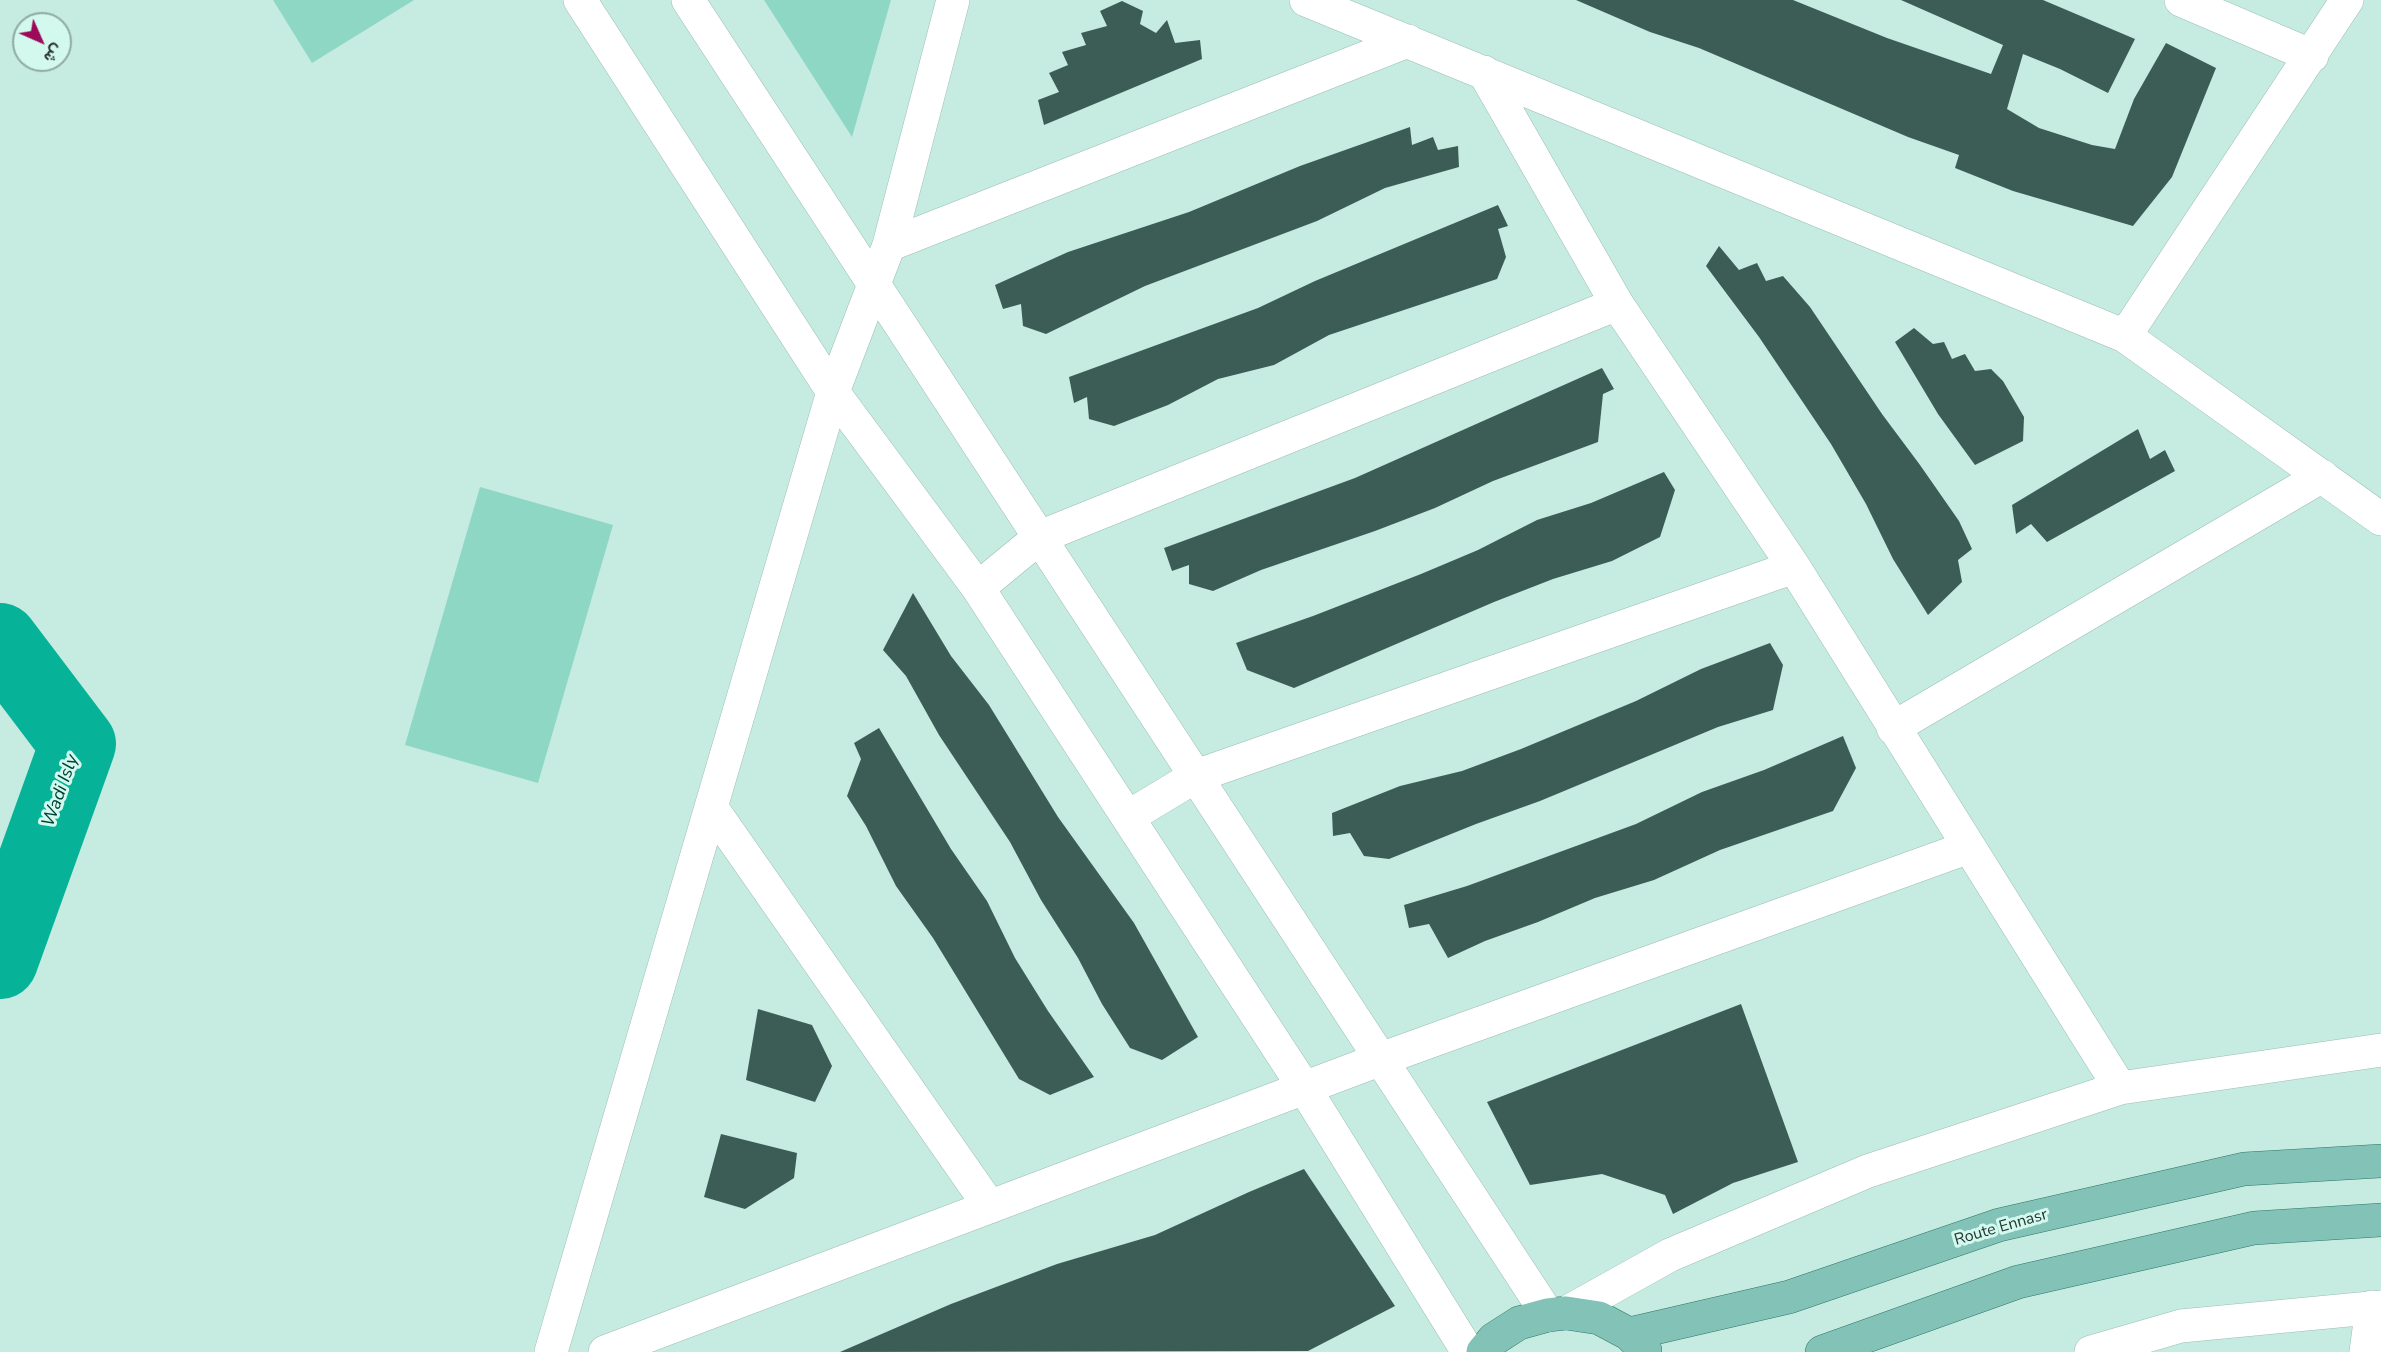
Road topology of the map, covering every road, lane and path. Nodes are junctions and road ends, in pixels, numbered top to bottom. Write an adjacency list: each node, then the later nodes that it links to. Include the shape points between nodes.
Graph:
1 (580, 0): 14 (street)
2 (688, 0): 11 (street)
3 (953, 0): 10 (street)
4 (1306, 0): 7 (street)
5 (2181, 0): 8 (street)
6 (2347, 0): 8 (street)
7 (1408, 40): 9 (street); 10 (street)
8 (2312, 56): 13 (street)
9 (1484, 72): 12 (street); 13 (street)
10 (889, 245): 11 (street)
11 (874, 286): 14 (street); 17 (street)
12 (1617, 304): 17 (street); 18 (street)
13 (2125, 336): 15 (street)
14 (833, 392): 19 (street); 22 (street)
15 (2322, 476): 16 (street); 20 (street)
16 (2381, 519)
17 (1040, 537): 19 (street); 21 (street)
18 (1794, 567): 20 (street); 21 (street)
19 (978, 588): 23 (street)
20 (1893, 728): 24 (street)
21 (1196, 776): 23 (street); 26 (street)
22 (711, 807): 30 (street); 35 (street)
23 (1128, 817): 28 (street)
24 (1969, 847): 26 (street); 27 (street)
25 (2381, 1050): 27 (street)
26 (1381, 1059): 28 (street); 33 (street)
27 (2120, 1088): 33 (street, via 1868,1172 1670,1255)
28 (1305, 1089): 30 (street); 37 (street)
29 (2381, 1161): 34 (main road, Route Ennasr, via 2244,1169 1999,1225 1789,1297)
30 (990, 1207): 36 (street)
31 (2381, 1220): 39 (main road, via 2254,1228 2018,1282)
32 (2376, 1307): 40 (street, via 2181,1326); 41 (street)
33 (1557, 1314): 34 (main road, via 1599,1318); 38 (main road, via 1519,1323 1494,1339)
34 (1638, 1343)
35 (551, 1352)
36 (605, 1352)
37 (1468, 1352)
38 (1483, 1352)
39 (1822, 1352)
40 (2091, 1352)
41 (2366, 1352)

